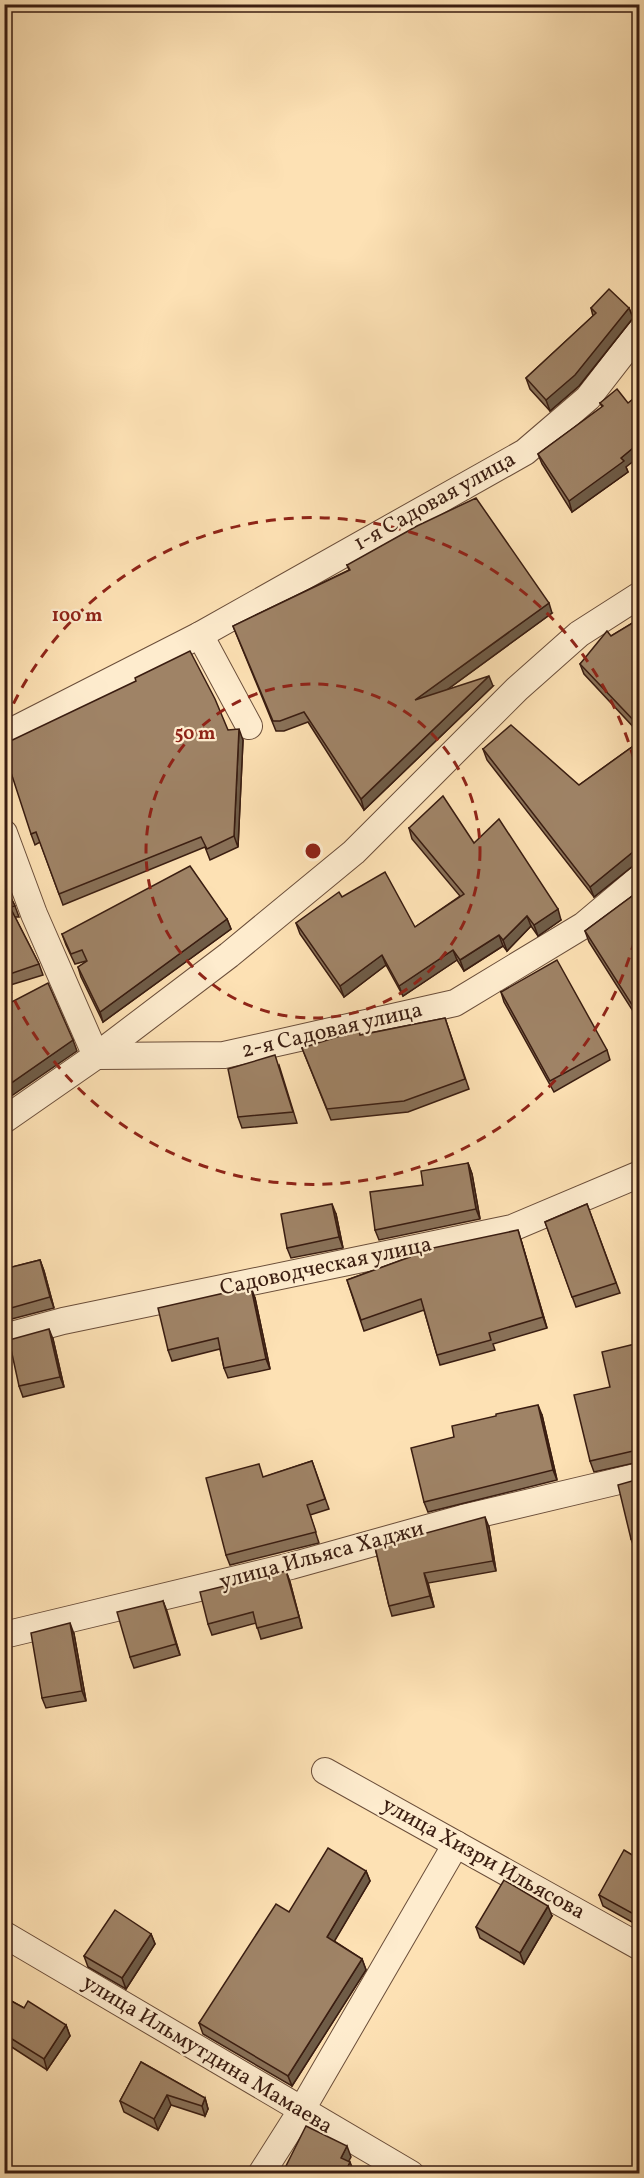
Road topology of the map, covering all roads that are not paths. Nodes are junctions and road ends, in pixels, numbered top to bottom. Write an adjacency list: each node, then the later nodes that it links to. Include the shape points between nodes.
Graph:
1 (639, 331): 3 (street, 1-я Садовая улица, via 588,398 525,452)
2 (639, 595): 8 (street, via 579,634 517,689 354,852 229,955)
3 (200, 635): 4 (street); 5 (street, 1-я Садовая улица)
4 (249, 726)
5 (4, 735)
6 (4, 833): 8 (street, via 34,914)
7 (639, 878): 8 (street, 2-я Садовая улица, via 584,925 455,1003 224,1055)
8 (96, 1056): 9 (street)
9 (4, 1120)
10 (639, 1174): 11 (street, Садоводческая улица, via 512,1228)
11 (4, 1337)
12 (639, 1476): 13 (street, улица Ильяса Хаджи)
13 (4, 1635)
14 (325, 1771): 15 (street, улица Хизри Ильясова)
15 (456, 1844): 17 (street, улица Хизри Ильясова); 18 (street)
16 (5, 1935): 18 (street, улица Ильмутдина Мамаева)
17 (639, 1947)
18 (301, 2111): 19 (street); 20 (street, улица Ильмутдина Мамаева)
19 (261, 2174)
20 (411, 2174)

